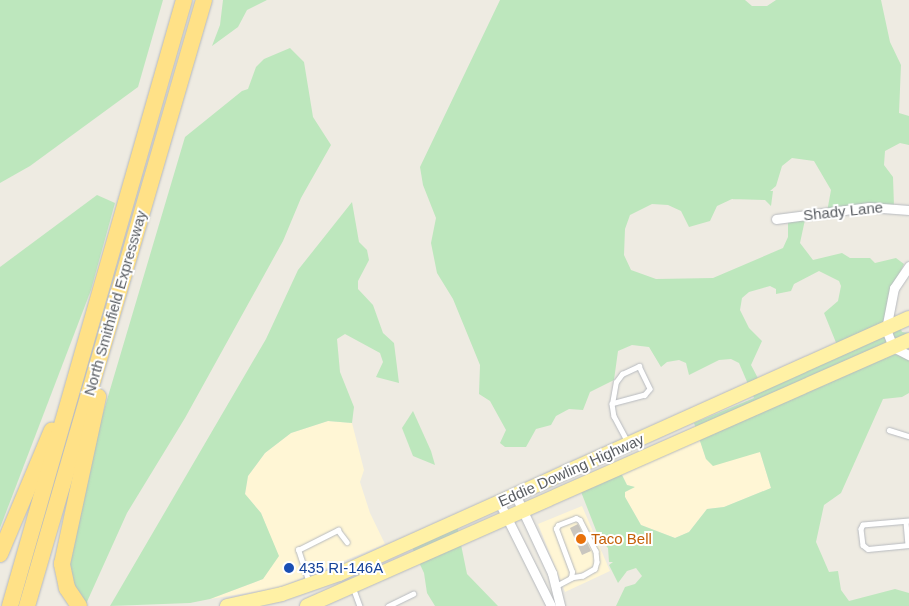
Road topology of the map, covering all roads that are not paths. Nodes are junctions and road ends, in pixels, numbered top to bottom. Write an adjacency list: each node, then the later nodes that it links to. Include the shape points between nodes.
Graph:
1 (184, 0): 8 (highway, North Smithfield Expressway)
2 (204, 0): 6 (highway, North Smithfield Expressway)
3 (909, 210): 4 (street, Shady Lane, via 869,206)
4 (776, 219)
5 (909, 266): 9 (street, via 894,288)
6 (112, 316): 32 (highway, North Smithfield Expressway); 33 (highway, via 104,370 62,558 65,583)
7 (909, 318): 9 (main road, Eddie Dowling Highway)
8 (94, 320): 24 (highway); 31 (highway, North Smithfield Expressway)
9 (886, 329): 11 (street); 16 (main road, Eddie Dowling Highway)
10 (909, 340): 11 (main road, Eddie Dowling Highway)
11 (893, 347): 12 (street); 19 (main road, Eddie Dowling Highway)
12 (909, 355)
13 (612, 404): 13 (lane, via 616,382 622,374 639,366 650,389 645,396); 16 (lane, via 614,416)
14 (889, 430): 15 (lane)
15 (909, 436)
16 (628, 443): 17 (main road, Eddie Dowling Highway)
17 (515, 494): 18 (main road, Eddie Dowling Highway); 19 (street)
18 (499, 502): 20 (street); 26 (main road, Eddie Dowling Highway)
19 (524, 511): 20 (main road, Eddie Dowling Highway); 28 (street)
20 (508, 517): 27 (main road, Eddie Dowling Highway); 29 (street)
21 (908, 522): 23 (lane); 23 (lane, via 863,525 861,529 863,545 868,549)
22 (347, 542): 26 (lane, via 342,531 338,530 298,550)
23 (908, 545)
24 (0, 554)
25 (571, 578): 25 (lane, via 571,566 557,533 558,525 580,520 596,551 595,569); 28 (lane)
26 (309, 586): 34 (main road, Eddie Dowling Highway)
27 (352, 586): 35 (main road, Eddie Dowling Highway); 36 (lane)
28 (556, 586): 29 (street); 39 (street)
29 (545, 591): 38 (street)
30 (413, 594): 37 (lane)
31 (10, 606)
32 (27, 606)
33 (79, 606)
34 (227, 606)
35 (307, 606)
36 (360, 606)
37 (388, 606)
38 (551, 606)
39 (560, 606)

